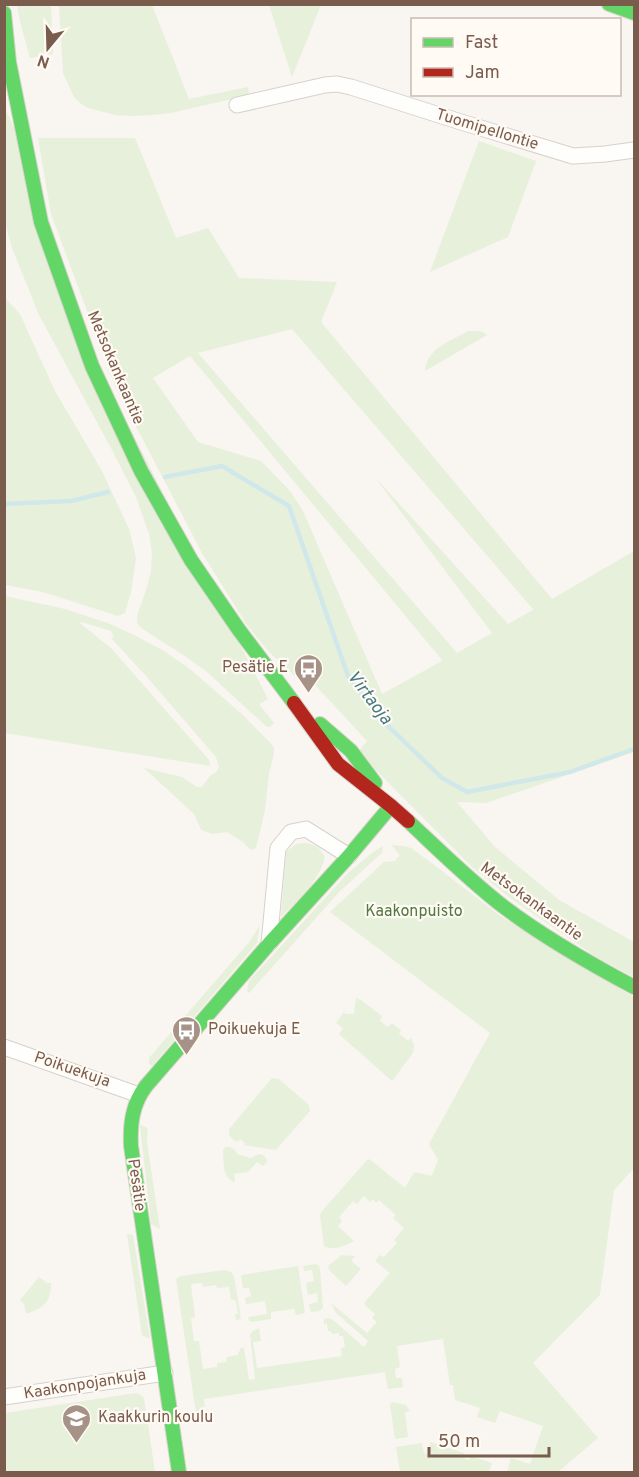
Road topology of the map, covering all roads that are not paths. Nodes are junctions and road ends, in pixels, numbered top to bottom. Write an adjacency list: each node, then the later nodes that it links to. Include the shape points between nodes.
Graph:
1 (609, 4): 3 (street)
2 (4, 13): 6 (street, Metsokankaantie, via 9,62 41,222 92,366 141,471 191,560 239,630 290,697 351,751)
3 (634, 13)
4 (237, 105): 5 (street, Tuomipellontie, via 337,84 559,153 573,156)
5 (634, 150)
6 (391, 806): 7 (street, Pesätie); 9 (street, Metsokankaantie, via 504,907 584,960)
7 (349, 856): 8 (street, Pesätie); 8 (street, via 306,829 291,832 278,848)
8 (269, 944): 11 (street, Pesätie)
9 (634, 987)
10 (4, 1047): 11 (street, Poikuekuja)
11 (140, 1095): 12 (street, Pesätie, via 132,1119 131,1146)
12 (165, 1373): 13 (street, Kaakonpojankuja); 14 (street, Pesätie)
13 (4, 1397)
14 (179, 1473)

